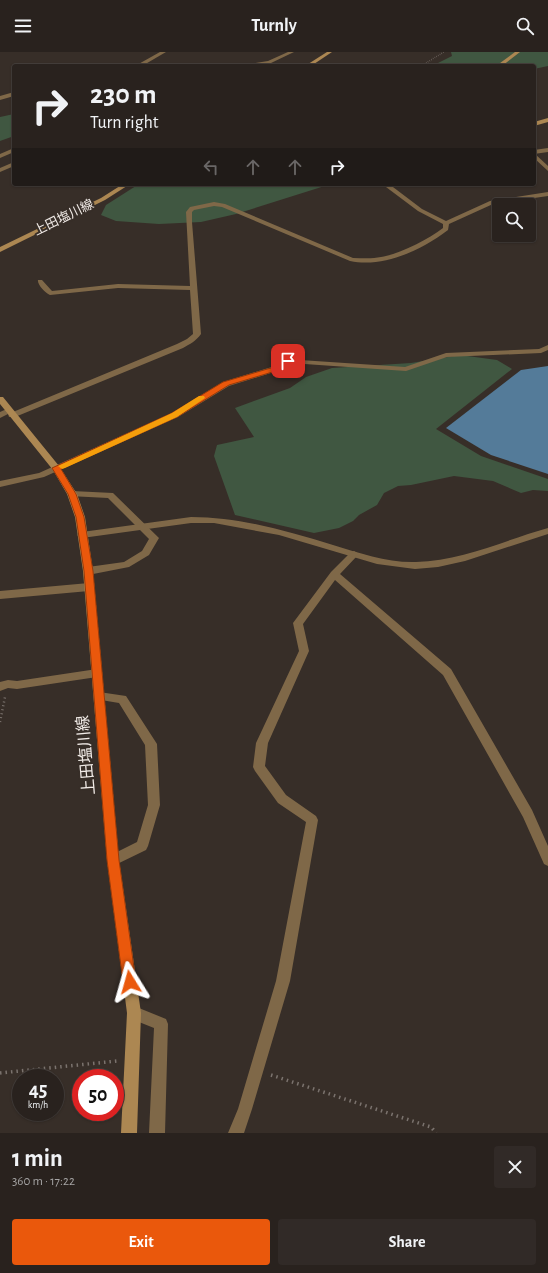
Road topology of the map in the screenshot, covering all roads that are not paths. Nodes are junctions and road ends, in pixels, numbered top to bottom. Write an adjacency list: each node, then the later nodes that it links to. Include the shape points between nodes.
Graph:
1 (164, 52): 5 (street)
2 (292, 52): 6 (street, via 269,62)
3 (330, 52): 7 (main road)
4 (518, 52): 8 (main road)
5 (142, 64)
6 (255, 64)
7 (311, 64)
8 (502, 64)
9 (12, 95): 10 (street)
10 (0, 98)
11 (548, 120): 12 (main road)
12 (536, 123)
13 (548, 150): 15 (street)
14 (12, 151): 16 (street)
15 (536, 153)
16 (0, 156)
17 (536, 156): 19 (street)
18 (12, 165): 20 (street)
19 (548, 169)
20 (0, 170)
21 (124, 186): 25 (main road, 上田塩川線)
22 (388, 186): 24 (street, via 420,210)
23 (548, 194): 24 (street, via 492,202)
24 (446, 223): 27 (street, via 446,229 437,236 388,257 352,260 223,205 209,204 192,208 189,212 189,222)
25 (0, 250)
26 (40, 281): 27 (street, via 50,293 118,286)
27 (194, 288): 30 (street, via 196,334 190,341 141,363)
28 (548, 347): 32 (street, via 542,351 446,355 406,369 288,361 284,366 226,384 175,415)
29 (0, 399): 30 (main road, 上田塩川線)
30 (11, 413): 31 (street); 32 (main road, 上田塩川線)
31 (0, 415)
32 (56, 468): 33 (street, via 41,475); 34 (main road, 上田塩川線)
33 (0, 484)
34 (72, 494): 35 (street, via 110,495); 37 (main road, 上田塩川線, via 80,517)
35 (142, 527): 37 (street); 38 (street, via 191,520 214,520 279,532); 39 (street, via 154,538 146,553 126,565)
36 (548, 531): 38 (street, via 465,558 438,564 394,564)
37 (82, 535): 39 (main road, 上田塩川線)
38 (354, 554): 40 (street)
39 (88, 571): 41 (main road, 上田塩川線)
40 (334, 574): 47 (street, via 447,672 528,814); 51 (street, via 298,623 304,651 262,743 259,766 282,799 312,820 283,981)
41 (89, 587): 42 (street); 43 (main road, 上田塩川線)
42 (0, 595)
43 (97, 673): 44 (street); 45 (main road, 上田塩川線)
44 (4, 686)
45 (99, 696): 46 (main road, 上田塩川線); 46 (street, via 122,699 151,744 154,805 142,846)
46 (113, 860): 48 (main road, 上田塩川線)
47 (548, 860)
48 (134, 1013): 49 (main road, 上田塩川線); 50 (street, via 161,1024)
49 (129, 1133)
50 (157, 1133)
51 (236, 1133)

